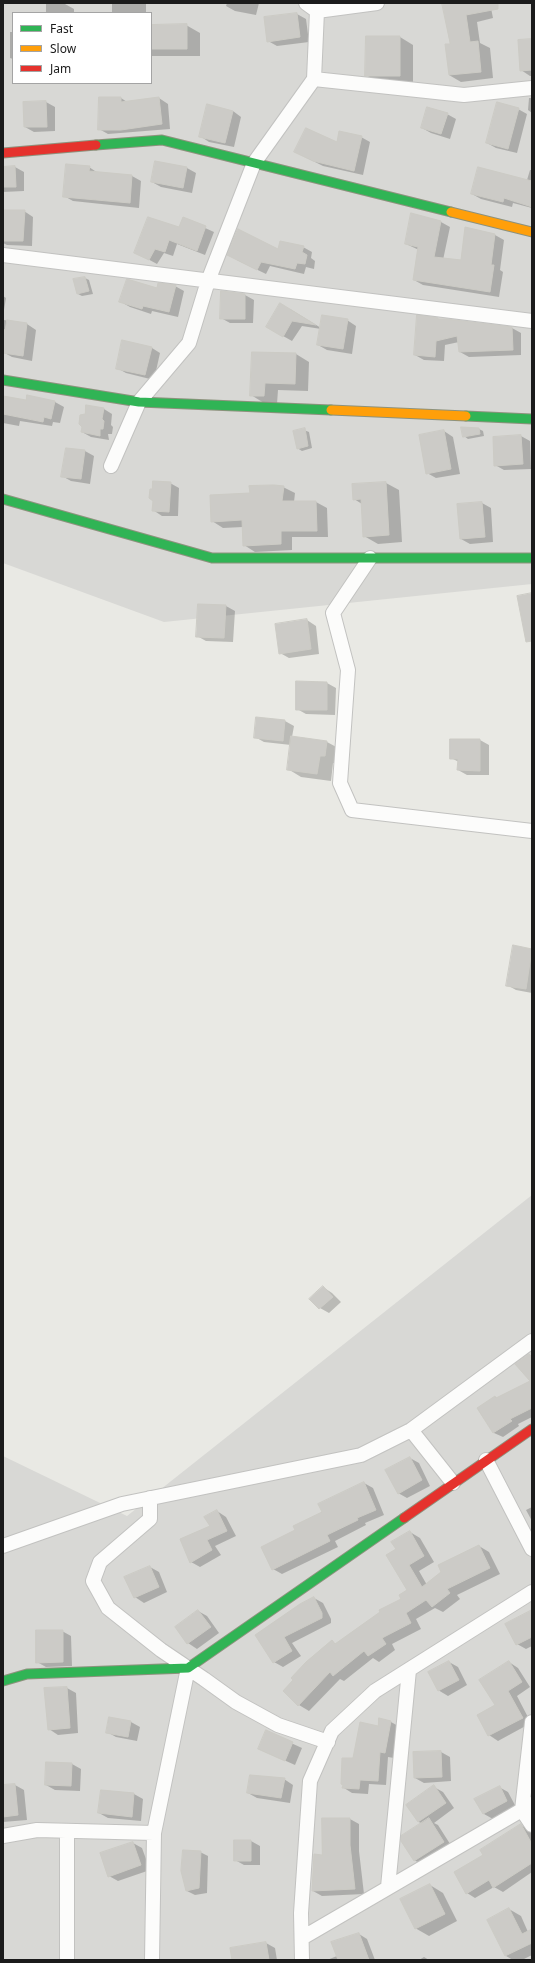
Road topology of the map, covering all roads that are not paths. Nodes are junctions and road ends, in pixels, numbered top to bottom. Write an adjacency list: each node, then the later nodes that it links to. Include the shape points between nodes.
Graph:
1 (377, 3): 2 (street)
2 (311, 7): 3 (street)
3 (314, 79): 4 (street, via 464,95); 6 (street)
4 (532, 88)
5 (3, 154): 6 (street, via 162,140)
6 (254, 163): 7 (street); 9 (street)
7 (532, 232)
8 (3, 255): 9 (street)
9 (208, 280): 10 (street); 12 (street, via 189,343)
10 (532, 321)
11 (3, 380): 12 (street)
12 (139, 402): 13 (street); 14 (street)
13 (532, 419)
14 (110, 466)
15 (3, 499): 16 (street, via 212,558)
16 (370, 558): 17 (street); 18 (street, via 333,613 348,670 340,783 352,810)
17 (532, 558)
18 (532, 831)
19 (532, 1341): 21 (street)
20 (532, 1429): 22 (street)
21 (411, 1430): 23 (street); 24 (street, via 361,1455)
22 (486, 1460): 23 (street); 26 (street)
23 (453, 1483): 28 (street)
24 (150, 1498): 25 (street, via 122,1504); 28 (street, via 150,1519 100,1562 93,1581 108,1608)
25 (3, 1546)
26 (532, 1549)
27 (532, 1592): 29 (street)
28 (188, 1668): 30 (street, via 27,1674); 32 (street, via 236,1702 278,1725); 36 (street)
29 (409, 1670): 32 (street, via 375,1691 332,1731); 38 (street)
30 (3, 1681)
31 (532, 1722): 33 (street)
32 (328, 1742): 39 (street, via 310,1780 301,1912)
33 (527, 1807): 34 (street); 38 (street)
34 (532, 1825)
35 (67, 1831): 36 (street); 37 (street, via 37,1830); 40 (street)
36 (154, 1833): 41 (street)
37 (3, 1836)
38 (388, 1887): 39 (street)
39 (302, 1938): 42 (street)
40 (67, 1960)
41 (152, 1960)
42 (302, 1960)

